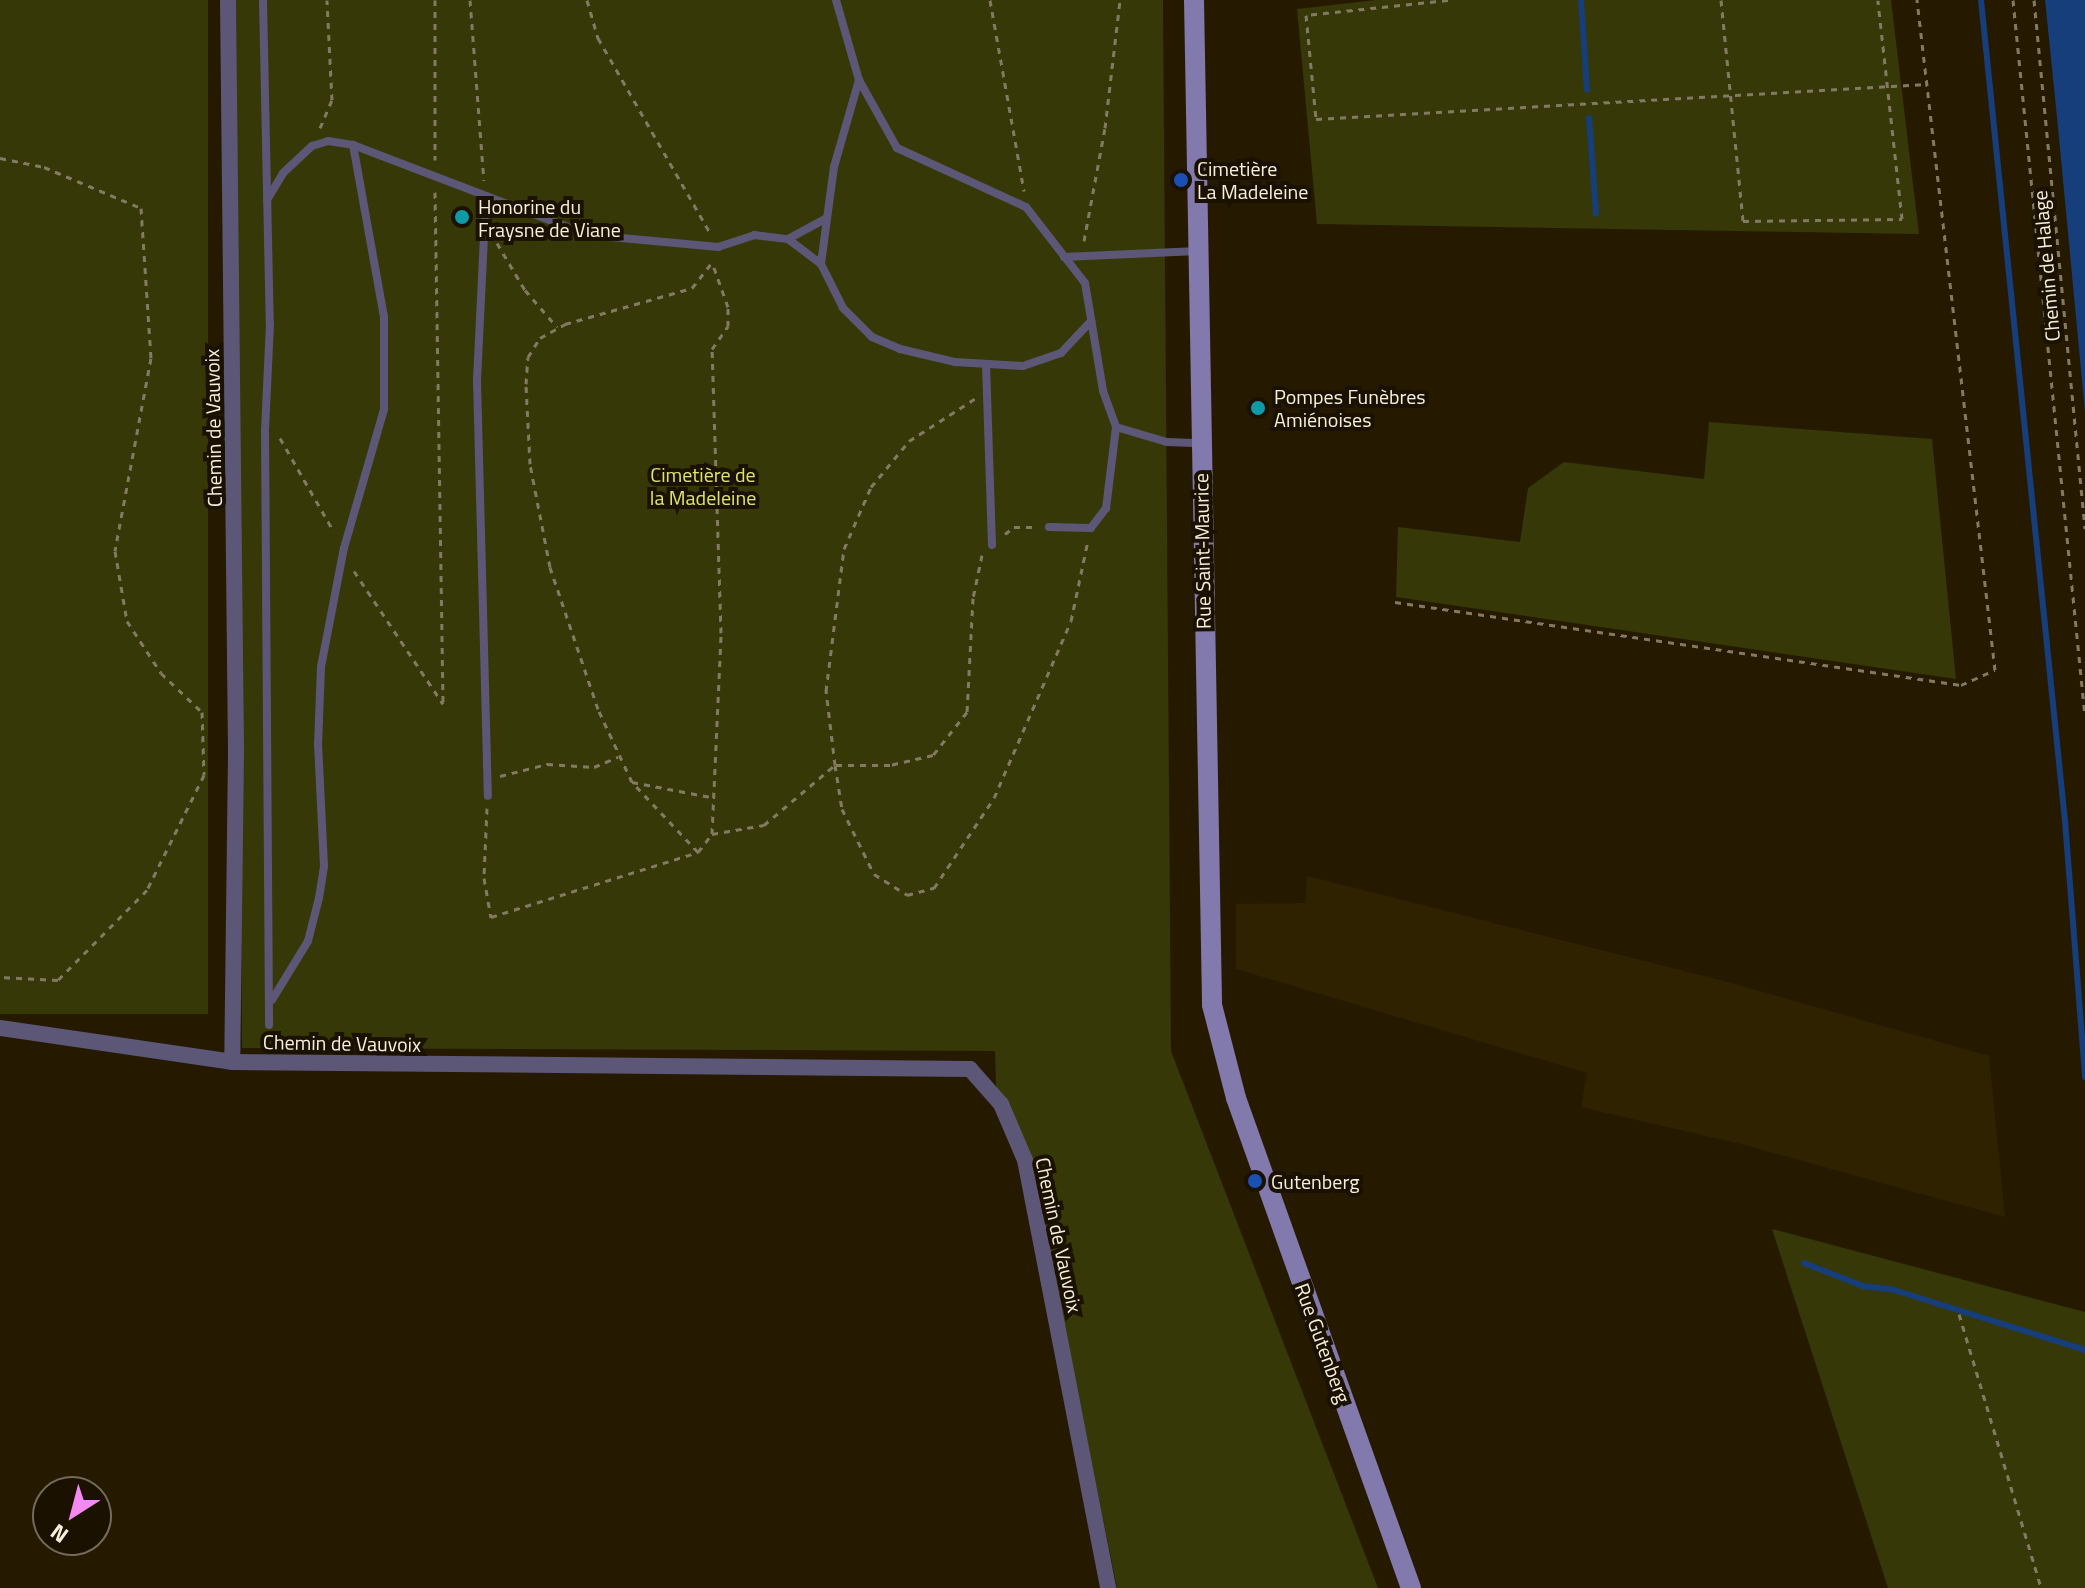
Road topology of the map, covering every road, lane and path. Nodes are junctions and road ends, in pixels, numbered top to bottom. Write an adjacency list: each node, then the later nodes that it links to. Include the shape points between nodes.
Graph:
1 (228, 0): 61 (street, Chemin de Vauvoix, via 236,753)
2 (263, 0): 26 (lane)
3 (327, 0): 22 (path, via 332,100)
4 (435, 0): 24 (path)
5 (470, 0): 25 (path)
6 (587, 0): 31 (path, via 598,38)
7 (836, 0): 17 (lane)
8 (990, 0): 27 (path)
9 (1120, 0): 33 (path)
10 (1194, 0): 32 (street, Rue Saint-Maurice)
11 (1448, 0): 20 (path, via 1306,15 1316,119)
12 (1721, 0): 20 (path)
13 (1878, 0): 19 (path)
14 (1917, 0): 18 (path)
15 (2013, 0): 49 (path)
16 (2034, 0): 45 (path, Chemin de Halage)
17 (859, 80): 27 (lane, via 897,148); 28 (lane, via 834,167)
18 (1927, 84): 19 (path); 47 (path, via 1995,670 1961,685)
19 (1889, 86): 20 (path); 20 (path, via 1902,219 1743,221)
20 (1731, 95)
21 (353, 145): 22 (lane, via 328,141); 24 (lane); 58 (lane, via 384,317 384,409 344,548 321,667 318,745 324,866 319,898 308,941)
22 (312, 146): 26 (lane, via 283,173)
23 (0, 158): 57 (path, via 44,167 141,208 151,358 115,551 127,621 161,673 202,712 204,775 147,890 58,980)
24 (435, 173): 25 (lane); 48 (path)
25 (486, 196): 29 (lane); 31 (lane, via 589,235)
26 (266, 200): 58 (lane)
27 (1026, 207): 34 (lane)
28 (827, 218): 30 (lane); 36 (lane)
29 (485, 221): 38 (path, via 525,290); 53 (lane, via 477,381)
30 (788, 239): 31 (lane, via 754,235); 36 (lane)
31 (718, 247): 35 (path)
32 (1198, 251): 33 (lane); 42 (street, Rue Saint-Maurice)
33 (1084, 256): 34 (lane)
34 (1064, 257): 37 (lane, via 1085,283)
35 (712, 262): 38 (path, via 692,288); 54 (path, via 728,307 728,326 712,349 721,633)
36 (821, 264): 39 (lane, via 843,308 872,337 900,349)
37 (1091, 321): 39 (lane, via 1061,353 1023,366); 41 (lane, via 1103,391)
38 (557, 327): 50 (path, via 540,338 528,357 530,464 550,567)
39 (986, 364): 40 (lane)
40 (987, 394): 46 (lane); 51 (path, via 961,403 909,441 871,487 844,549 826,691)
41 (1116, 427): 42 (lane, via 1167,442); 44 (lane, via 1106,508)
42 (1201, 443): 62 (street, Rue Saint-Maurice, via 1212,1005)
43 (1049, 527): 44 (lane); 46 (path, via 1014,527)
44 (1091, 528): 51 (path, via 1071,621 1033,711 994,798 934,888 907,895 874,874 842,809)
45 (2085, 529)
46 (992, 545): 51 (path, via 982,552 973,598 967,712 933,755 890,765)
47 (1395, 602)
48 (443, 704)
49 (2085, 716)
50 (618, 757): 52 (path); 53 (path, via 594,767 547,764 502,774)
51 (835, 765): 55 (path, via 764,825)
52 (632, 782): 54 (path); 56 (path)
53 (488, 796): 56 (path, via 484,878 491,917)
54 (712, 797): 55 (path)
55 (712, 834): 56 (path)
56 (698, 852)
57 (0, 977)
58 (271, 1000): 59 (lane)
59 (269, 1025)
60 (0, 1028): 61 (street)
61 (232, 1062): 64 (street, Chemin de Vauvoix, via 970,1069 1001,1104 1025,1160)
62 (1236, 1098): 65 (street, Rue Gutenberg)
63 (1959, 1314): 66 (path)
64 (1108, 1588)
65 (1411, 1588)
66 (2041, 1588)

